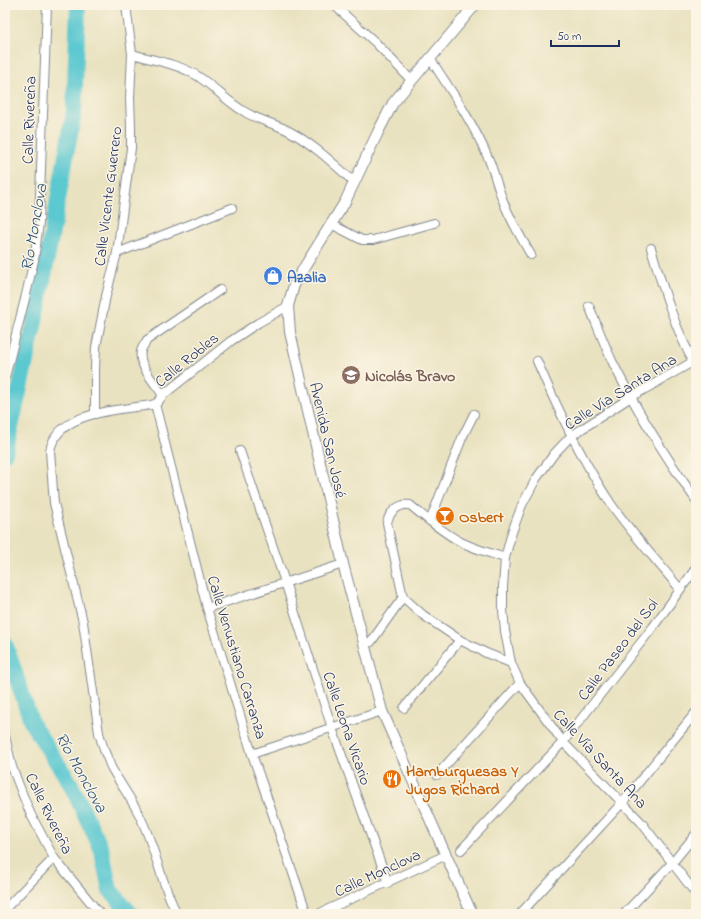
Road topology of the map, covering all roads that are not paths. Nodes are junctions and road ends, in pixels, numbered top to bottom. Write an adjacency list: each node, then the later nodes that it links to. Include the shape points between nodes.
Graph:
1 (47, 5): 20 (street, Calle Rivereña, via 39,223 34,260)
2 (126, 5): 5 (street, Calle Vicente Guerrero)
3 (334, 5): 7 (street, via 376,43)
4 (469, 7): 6 (street, Avenida San José)
5 (132, 54): 8 (street, via 194,74 248,114 287,130 301,139); 13 (street, Calle Vicente Guerrero, via 131,143)
6 (431, 60): 7 (street, Avenida San José); 14 (street, via 462,108 490,160 502,198)
7 (412, 81): 8 (street, Avenida San José, via 393,103)
8 (355, 183): 11 (street, Avenida San José)
9 (232, 208): 13 (street)
10 (434, 223): 11 (street, via 373,240 362,240)
11 (331, 224): 16 (street, Avenida San José, via 294,285)
12 (651, 248): 19 (street, via 664,291)
13 (117, 253): 24 (street, Calle Vicente Guerrero, via 97,340 94,369)
14 (531, 255)
15 (220, 290): 21 (street, via 143,345 142,364)
16 (288, 306): 21 (street, Calle Robles, via 231,341); 31 (street, Avenida San José, via 290,332)
17 (589, 306): 22 (street, via 612,361)
18 (537, 361): 26 (street)
19 (695, 363): 22 (street, Calle Vía Santa Ana)
20 (5, 377)
21 (163, 395): 23 (street, Calle Robles)
22 (631, 397): 26 (street, Calle Vía Santa Ana); 28 (street, via 667,458)
23 (155, 404): 24 (street, Calle Robles); 36 (street, Calle Venustiano Carranza)
24 (95, 414): 59 (street, Calle Robles, via 69,425 51,444 54,503 83,622 102,745 111,768 138,811 166,891)
25 (474, 414): 29 (street)
26 (571, 436): 30 (street, Calle Vía Santa Ana, via 536,479 520,511); 34 (street, via 611,503)
27 (240, 451): 33 (street, Calle Leona Vicario)
28 (696, 500)
29 (430, 521): 30 (street, via 462,542); 35 (street, via 407,504 389,515 387,523)
30 (505, 558): 39 (street, Calle Vía Santa Ana, via 503,610)
31 (343, 564): 33 (street); 42 (street, Avenida San José)
32 (696, 568): 34 (street, Calle Paseo del Sol)
33 (285, 582): 36 (street); 44 (street, Calle Leona Vicario)
34 (680, 589): 46 (street, Calle Paseo del Sol)
35 (403, 597): 37 (street, via 423,615); 38 (street)
36 (207, 608): 47 (street, Calle Venustiano Carranza)
37 (460, 640): 39 (street); 41 (street)
38 (371, 642)
39 (511, 663): 40 (street, Calle Vía Santa Ana)
40 (520, 683): 46 (street, Calle Vía Santa Ana); 48 (street)
41 (404, 708)
42 (382, 711): 44 (street); 52 (street, Avenida San José)
43 (696, 712): 49 (street)
44 (332, 728): 47 (street); 55 (street, Calle Leona Vicario)
45 (5, 736): 53 (street, Calle Rivereña, via 12,767 22,793)
46 (563, 742): 49 (street, Calle Vía Santa Ana); 51 (street, Calle Paseo del Sol)
47 (252, 754): 60 (street, Calle Venustiano Carranza)
48 (437, 775)
49 (622, 803): 54 (street, Calle Vía Santa Ana); 63 (street)
50 (696, 834): 54 (street)
51 (461, 850)
52 (446, 855): 55 (street, Calle Monclova); 62 (street, Avenida San José)
53 (54, 858): 57 (street); 58 (street, Calle Rivereña)
54 (673, 862): 56 (street, Calle Vía Santa Ana); 64 (street)
55 (388, 883): 61 (street, Calle Monclova)
56 (696, 894)
57 (5, 909)
58 (100, 914)
59 (177, 914)
60 (307, 914)
61 (318, 914)
62 (472, 914)
63 (520, 914)
64 (624, 914)

